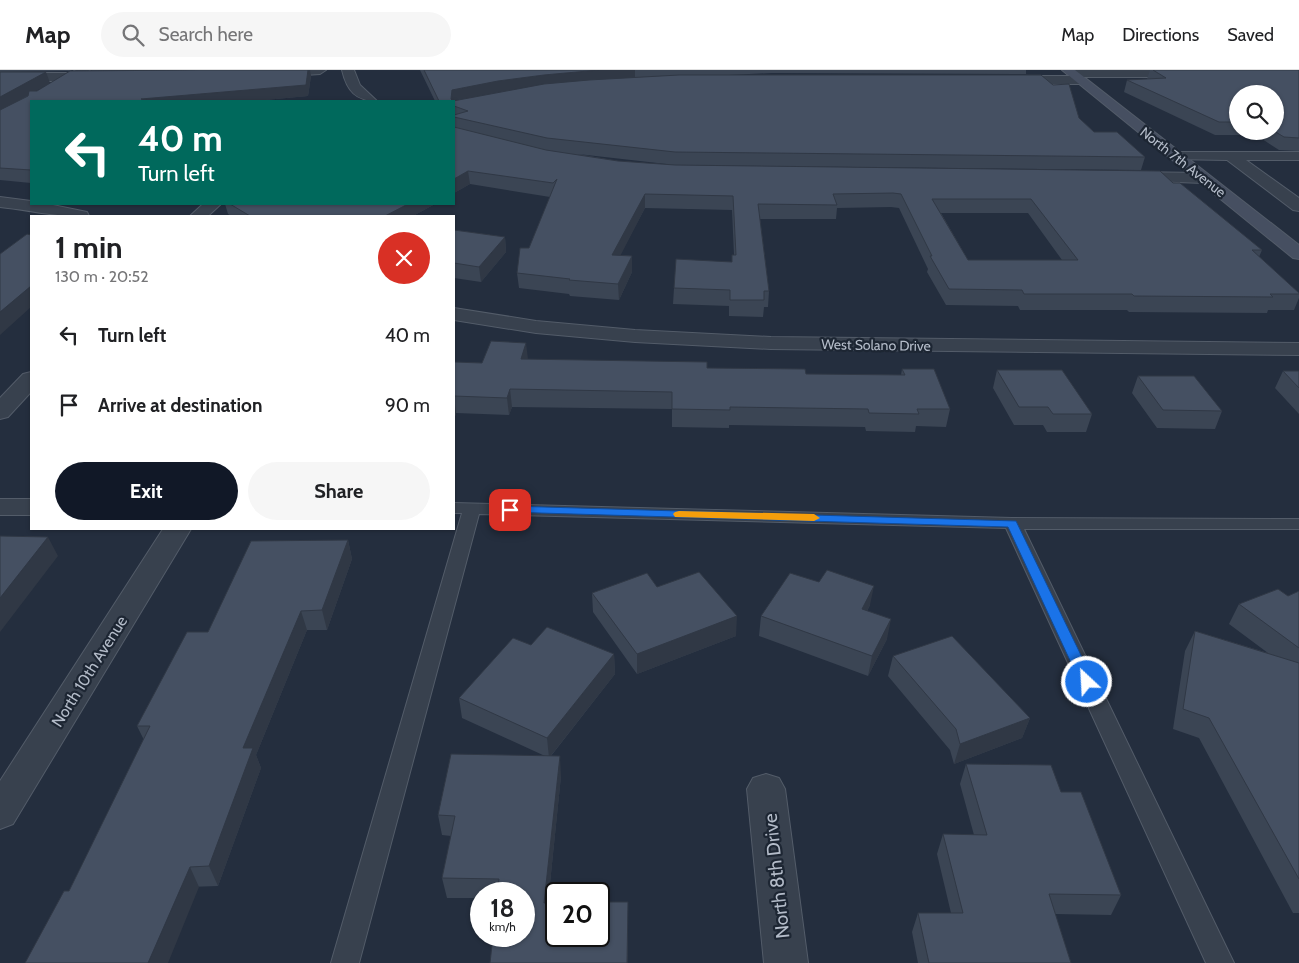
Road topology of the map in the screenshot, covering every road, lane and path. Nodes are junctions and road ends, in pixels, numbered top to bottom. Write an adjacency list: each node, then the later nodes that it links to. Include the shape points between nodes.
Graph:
1 (84, 70): 8 (street)
2 (320, 70): 4 (street)
3 (348, 70): 12 (street, via 356,90)
4 (263, 74)
5 (1194, 74): 6 (street)
6 (1074, 75): 10 (street); 15 (main road, North 7th Avenue)
7 (0, 77): 8 (street)
8 (73, 77): 9 (street); 11 (street)
9 (110, 77)
10 (996, 80)
11 (33, 100)
12 (370, 100)
13 (30, 102): 14 (street)
14 (0, 119)
15 (1175, 156): 16 (street); 19 (main road, North 7th Avenue)
16 (1230, 156): 17 (street); 22 (street)
17 (1299, 156)
18 (1116, 177): 19 (street)
19 (1203, 178): 25 (main road, North 7th Avenue)
20 (0, 202): 23 (street)
21 (212, 205): 24 (street)
22 (1299, 206)
23 (76, 215)
24 (199, 215)
25 (1299, 254)
26 (455, 314): 27 (street, West Solano Drive, via 536,327 771,343)
27 (1299, 349)
28 (30, 380): 29 (street)
29 (0, 412)
30 (0, 507): 31 (street)
31 (30, 507)
32 (463, 508): 33 (lane); 38 (lane)
33 (1012, 523): 34 (lane); 40 (lane)
34 (1299, 524)
35 (176, 530): 37 (street, North 10th Avenue)
36 (766, 789): 39 (street, North 8th Drive)
37 (0, 813)
38 (345, 963)
39 (786, 963)
40 (1220, 963)

